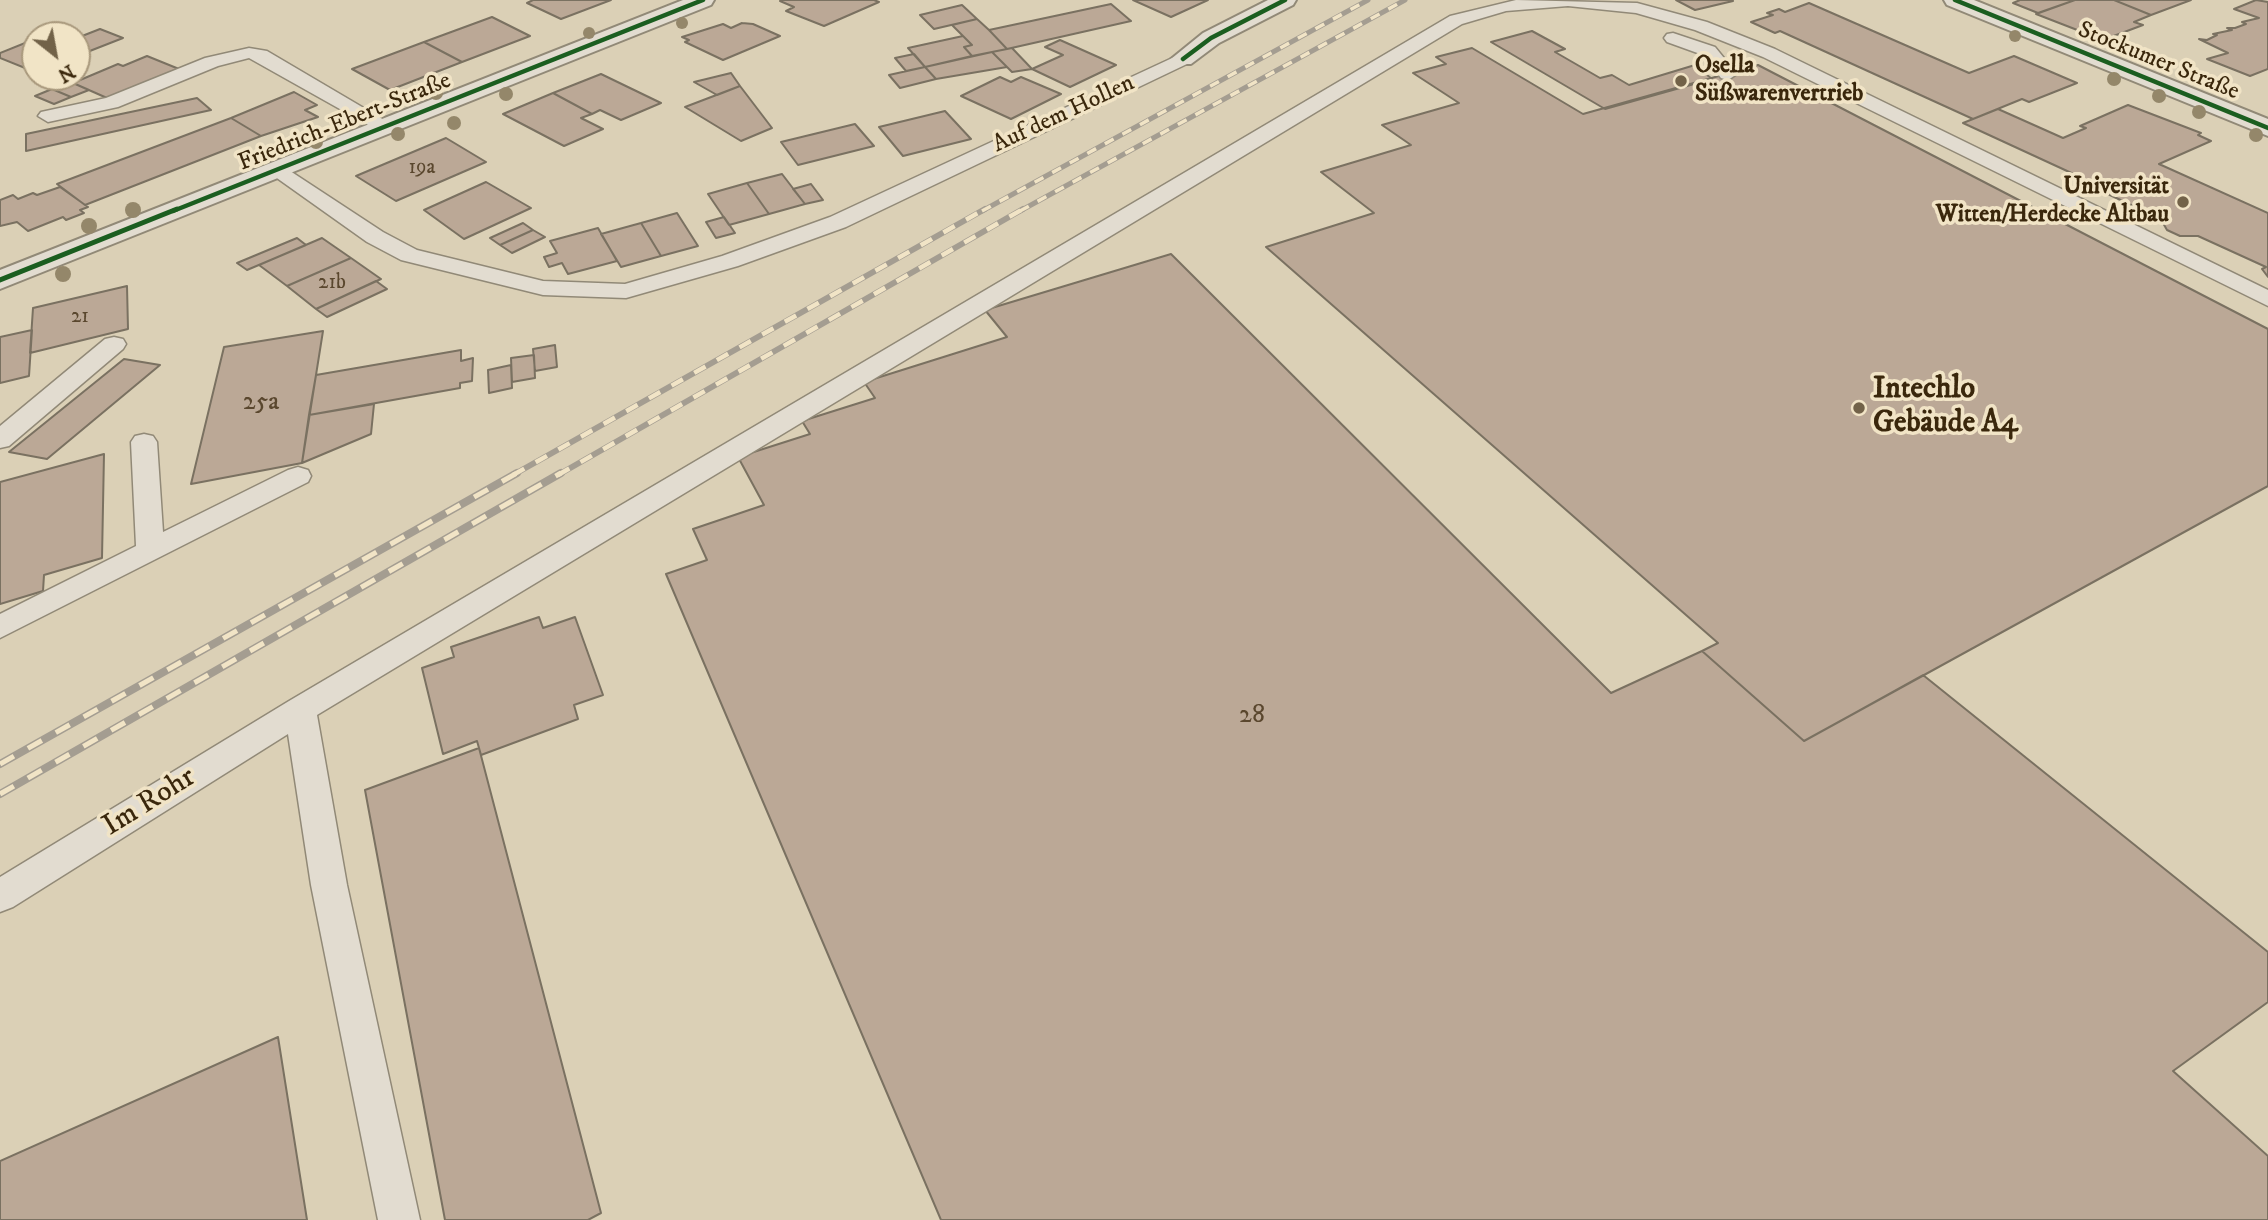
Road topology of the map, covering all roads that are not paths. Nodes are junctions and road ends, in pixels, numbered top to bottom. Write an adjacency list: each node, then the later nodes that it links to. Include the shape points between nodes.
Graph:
1 (1285, 0): 5 (street, Auf dem Hollen, via 1211,38)
2 (1955, 0): 9 (street, Stockumer Straße)
3 (1568, 1): 6 (lane, via 1584,13 1644,27 1709,51); 12 (lane, Im Rohr, via 1637,9 1702,26 1769,53); 19 (lane, Im Rohr, via 1506,6 1456,20)
4 (686, 2): 8 (street, Friedrich-Ebert-Straße)
5 (1183, 59): 10 (lane, Auf dem Hollen, via 838,222 730,261 626,291 543,288 409,255)
6 (1728, 74)
7 (48, 116): 8 (lane, via 111,103 212,62 248,53 261,55)
8 (386, 127): 10 (street, Friedrich-Ebert-Straße)
9 (2268, 128)
10 (277, 171): 11 (street, Friedrich-Ebert-Straße)
11 (0, 280)
12 (2268, 299)
13 (114, 344): 14 (lane)
14 (0, 440)
15 (144, 442): 17 (lane)
16 (298, 475): 17 (lane)
17 (150, 551): 18 (lane)
18 (0, 627)
19 (300, 710): 20 (lane, Im Rohr); 21 (lane, via 329,885)
20 (0, 896)
21 (400, 1220)

